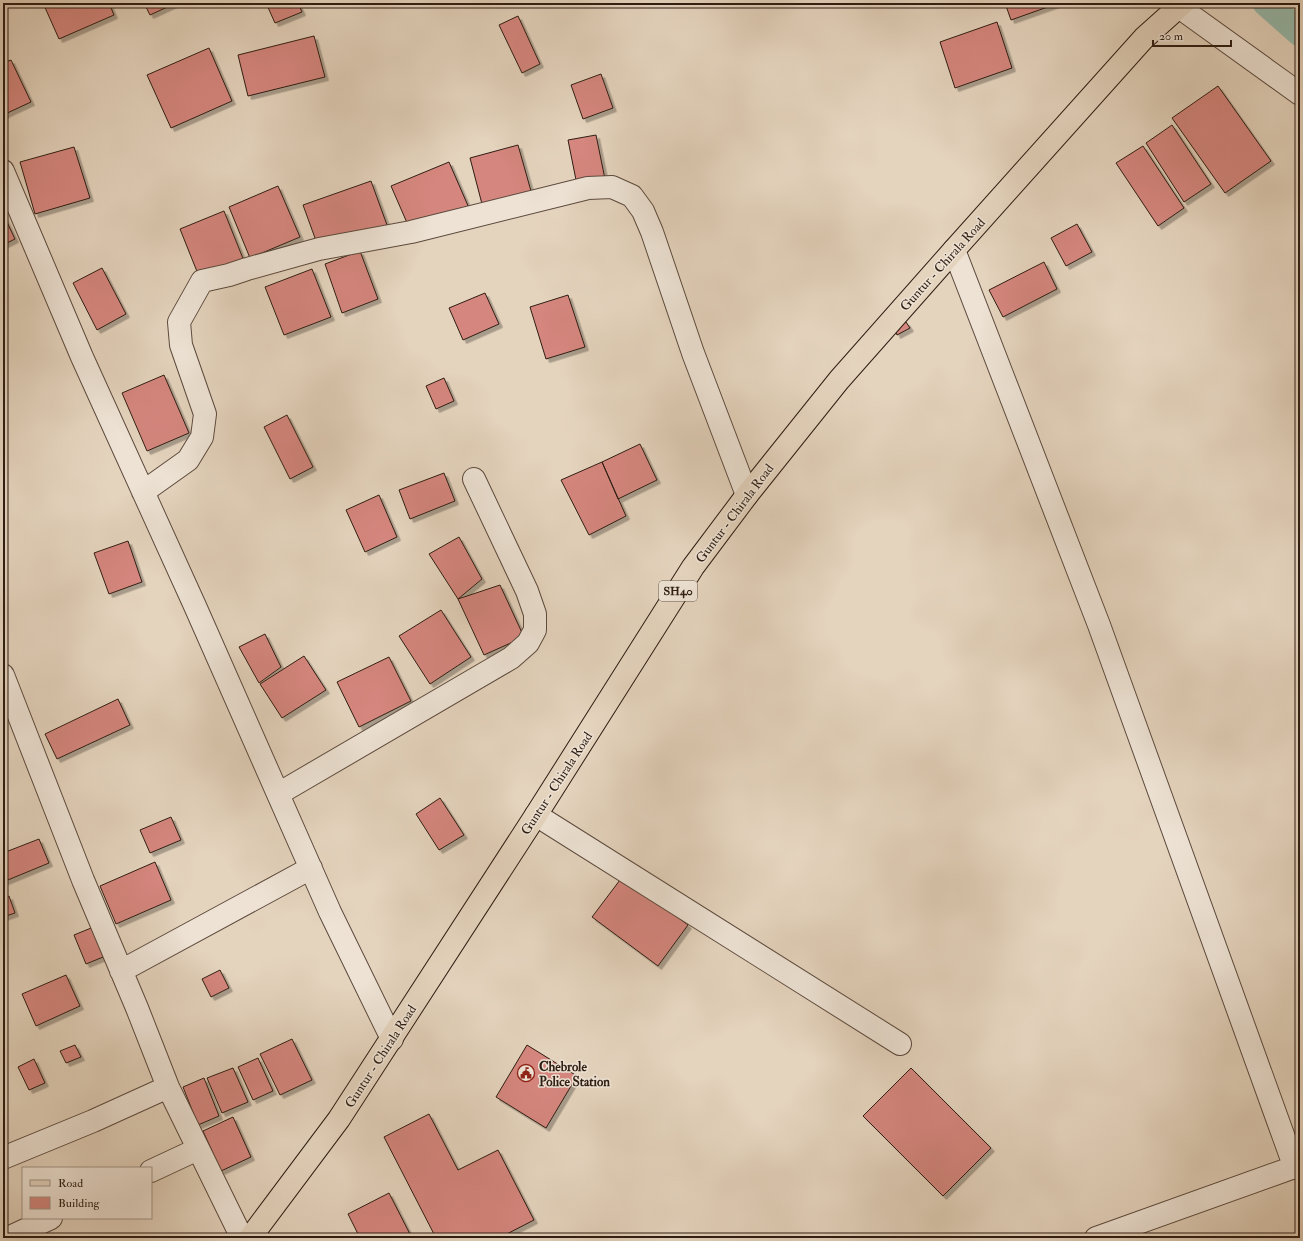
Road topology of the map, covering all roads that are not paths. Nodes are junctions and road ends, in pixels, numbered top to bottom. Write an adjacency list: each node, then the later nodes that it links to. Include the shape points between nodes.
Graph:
1 (1181, 5): 2 (street); 4 (main road, Guntur - Chirala Road / SH40, via 1144,38)
2 (1300, 94)
3 (3, 171): 6 (street)
4 (954, 250): 7 (main road, Guntur - Chirala Road / SH40, via 839,380); 19 (street, via 1099,626)
5 (474, 479): 10 (street, via 527,591 535,614 535,630 528,644 511,658)
6 (143, 492): 7 (street, via 188,460 202,437 206,414 181,345 180,322 202,281 319,249 411,232 588,188 612,187 632,196 652,232 693,353); 10 (street)
7 (747, 494): 11 (main road, Guntur - Chirala Road / SH40, via 693,567)
8 (3, 675): 9 (street)
9 (9, 707): 13 (street)
10 (278, 794): 12 (street)
11 (536, 815): 14 (main road, Guntur - Chirala Road / SH40); 15 (street)
12 (311, 868): 13 (street); 14 (street)
13 (121, 971): 16 (street)
14 (392, 1039): 24 (main road, Guntur - Chirala Road / SH40, via 339,1119)
15 (900, 1044)
16 (168, 1087): 17 (street); 18 (street)
17 (198, 1149): 20 (street); 23 (street)
18 (3, 1158)
19 (1298, 1166): 25 (street)
20 (152, 1171)
21 (49, 1219): 22 (street)
22 (8, 1238)
23 (242, 1238)
24 (250, 1238)
25 (1096, 1238)

